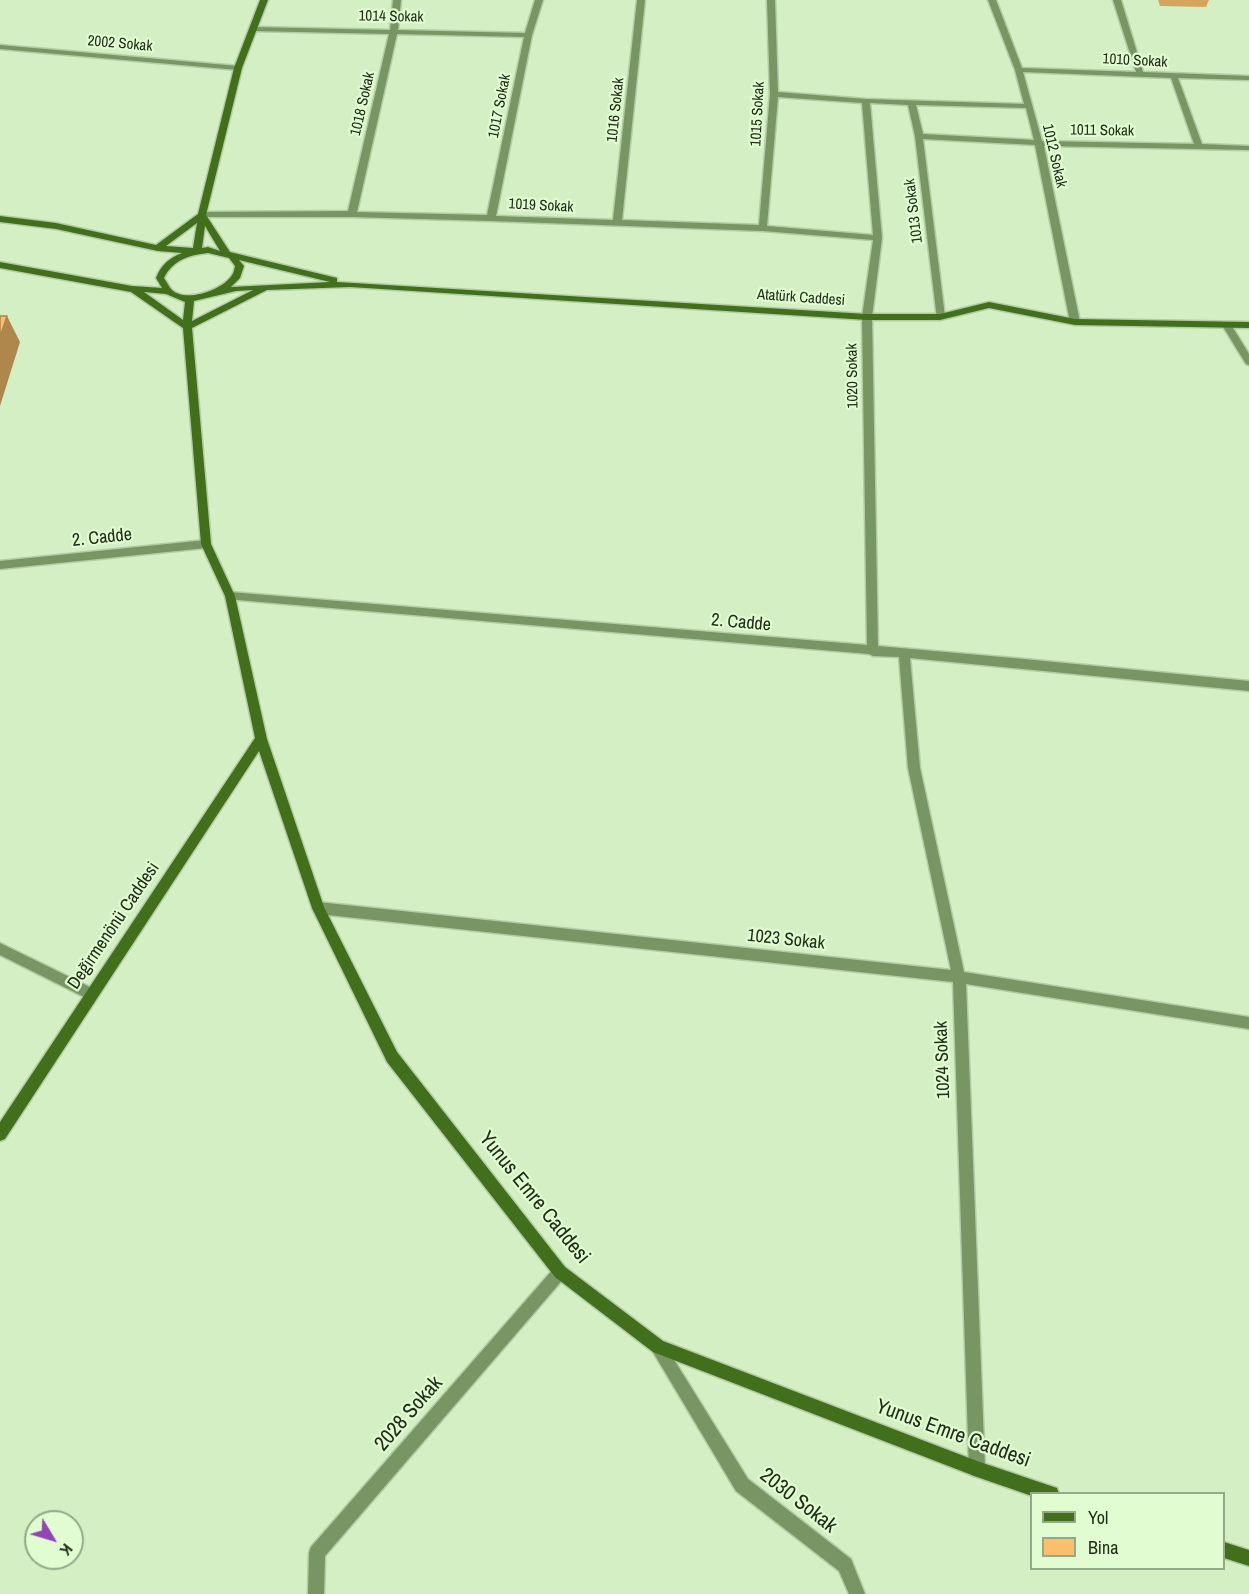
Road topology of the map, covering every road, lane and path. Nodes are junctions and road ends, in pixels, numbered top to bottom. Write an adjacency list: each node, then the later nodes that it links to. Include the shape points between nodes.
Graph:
1 (264, 0): 8 (street)
2 (397, 0): 9 (street, 1018 Sokak)
3 (539, 0): 10 (street, 1017 Sokak)
4 (641, 0): 29 (street, 1016 Sokak)
5 (771, 0): 17 (street, 1015 Sokak)
6 (992, 0): 13 (street, 1012 Sokak)
7 (1118, 0): 14 (street)
8 (254, 28): 9 (street, 1014 Sokak); 12 (street)
9 (394, 30): 10 (street, 1014 Sokak); 25 (street, 1018 Sokak)
10 (528, 35): 27 (street, 1017 Sokak)
11 (0, 47): 12 (street, 2002 Sokak)
12 (238, 68): 26 (street)
13 (1019, 70): 14 (street, 1010 Sokak); 20 (street, 1012 Sokak)
14 (1140, 74): 15 (street, 1010 Sokak)
15 (1174, 76): 16 (street, 1010 Sokak); 23 (street)
16 (1249, 78)
17 (774, 94): 18 (street); 30 (street, 1015 Sokak)
18 (866, 100): 19 (street); 31 (street, 1020 Sokak)
19 (912, 103): 20 (street); 21 (street, 1013 Sokak)
20 (1028, 106): 22 (street, 1012 Sokak)
21 (919, 136): 22 (street, 1011 Sokak); 43 (street, 1013 Sokak)
22 (1039, 143): 23 (street, 1011 Sokak); 44 (street, 1012 Sokak)
23 (1198, 147): 24 (street, 1011 Sokak)
24 (1249, 148)
25 (352, 214): 26 (street, 1019 Sokak); 27 (street, 1019 Sokak)
26 (202, 215): 32 (street); 33 (street); 34 (street)
27 (491, 218): 29 (street, 1019 Sokak)
28 (0, 219): 32 (street, via 56,226)
29 (617, 224): 30 (street, 1019 Sokak)
30 (763, 228): 31 (street, 1019 Sokak)
31 (878, 238): 42 (street, 1020 Sokak)
32 (158, 248): 33 (street)
33 (197, 251): 34 (street); 39 (street, via 177,257 163,270 160,278)
34 (227, 254): 36 (street); 40 (street, via 234,258 239,272 235,280)
35 (0, 265): 38 (street)
36 (350, 284): 37 (street); 42 (street, Atatürk Caddesi)
37 (267, 287): 40 (street); 47 (street)
38 (132, 289): 39 (street); 47 (street)
39 (168, 291): 41 (street)
40 (217, 293): 41 (street)
41 (190, 298): 47 (street, Yunus Emre Caddesi)
42 (867, 317): 43 (street, Atatürk Caddesi); 52 (street, 1020 Sokak)
43 (940, 317): 44 (street, Atatürk Caddesi, via 989,305)
44 (1075, 322): 45 (street, Atatürk Caddesi)
45 (1227, 325): 46 (street, Atatürk Caddesi); 48 (street)
46 (1249, 325)
47 (187, 327): 49 (street, Yunus Emre Caddesi)
48 (1249, 362)
49 (206, 544): 50 (street, 2. Cadde); 51 (street, Yunus Emre Caddesi)
50 (0, 565)
51 (230, 596): 52 (street, 2. Cadde); 55 (street, Yunus Emre Caddesi)
52 (873, 652): 53 (street, 2. Cadde)
53 (904, 654): 54 (street, 2. Cadde); 58 (street, 1024 Sokak, via 914,768)
54 (1249, 686)
55 (261, 739): 56 (street, Yunus Emre Caddesi); 59 (street, Değirmenönü Caddesi)
56 (318, 908): 58 (street, 1023 Sokak); 62 (street, Yunus Emre Caddesi, via 392,1057)
57 (0, 949): 59 (street)
58 (959, 977): 60 (street, 1023 Sokak); 64 (street, 1024 Sokak)
59 (91, 994): 61 (street, Değirmenönü Caddesi)
60 (1249, 1023)
61 (0, 1134)
62 (560, 1272): 63 (street, Yunus Emre Caddesi); 68 (street, 2028 Sokak, via 317,1553)
63 (658, 1347): 64 (street, Yunus Emre Caddesi); 69 (street, 2030 Sokak, via 742,1485 845,1564)
64 (977, 1469): 65 (street, Yunus Emre Caddesi)
65 (1045, 1492)
66 (1225, 1550): 67 (street)
67 (1249, 1558)
68 (316, 1594)
69 (857, 1594)

